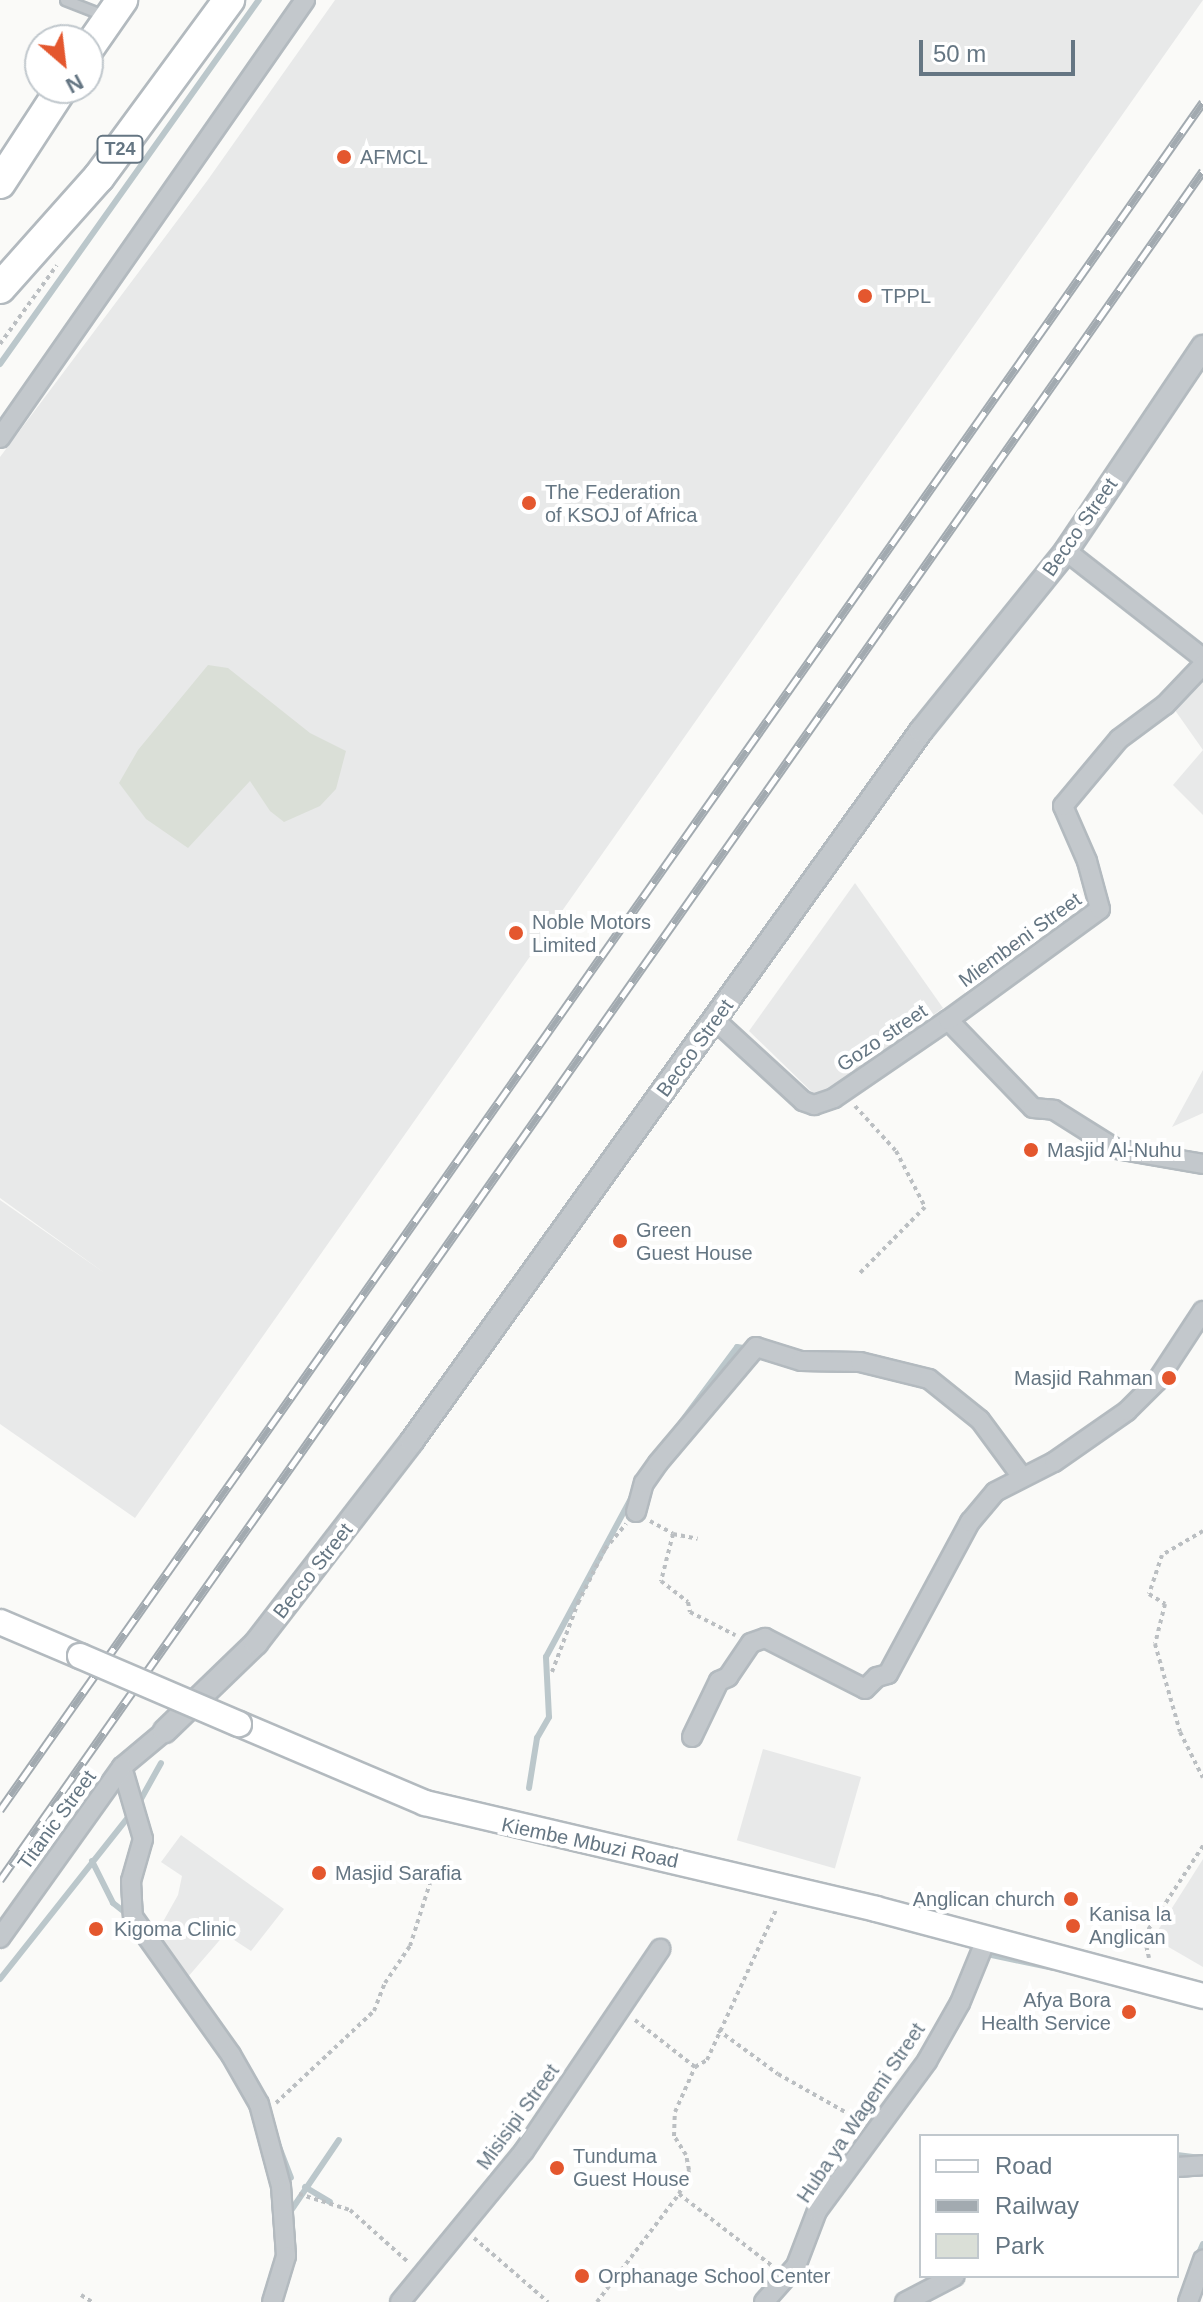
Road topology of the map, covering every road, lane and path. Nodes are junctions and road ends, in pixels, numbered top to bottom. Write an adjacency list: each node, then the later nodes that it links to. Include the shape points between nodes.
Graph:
1 (229, 0): 8 (highway, T24, via 99,177)
2 (305, 0): 10 (street)
3 (72, 2): 4 (lane)
4 (116, 8): 5 (highway)
5 (104, 26)
6 (52, 104): 7 (highway)
7 (0, 183)
8 (0, 288)
9 (1203, 347): 11 (street, Becco Street)
10 (0, 438)
11 (1066, 551): 12 (street); 14 (street, Becco Street, via 921,731)
12 (1203, 658)
13 (1203, 665): 15 (street, Miembeni Street, via 1165,705 1119,739 1063,806 1100,909)
14 (715, 1020): 16 (street, Gozo street, via 803,1101 814,1105); 28 (street, Becco Street, via 289,1604)
15 (948, 1020): 16 (street, Gozo street); 17 (street, Gozo street, via 1033,1108 1054,1110 1116,1149)
16 (844, 1091): 18 (path, via 896,1151 925,1207)
17 (1203, 1164)
18 (858, 1275)
19 (1203, 1311): 20 (street, via 1157,1381 1127,1411 1054,1462)
20 (1022, 1477): 21 (street, via 980,1420 929,1379 860,1362 801,1361 756,1347 658,1463 644,1483); 26 (street, via 995,1492 970,1522 897,1663 865,1689)
21 (636, 1512): 23 (path); 27 (path, via 605,1549)
22 (1203, 1531): 31 (path, via 1162,1555 1149,1594 1165,1604 1155,1644 1180,1732)
23 (673, 1534): 24 (path); 26 (path, via 661,1571 669,1592 727,1634)
24 (698, 1539)
25 (0, 1622): 34 (main road, Kiembe Mbuzi Road, bridge, via 425,1803)
26 (765, 1638): 29 (street, via 751,1643 719,1681)
27 (552, 1672)
28 (165, 1731): 30 (street, Titanic Street)
29 (692, 1737)
30 (122, 1767): 35 (street, Titanic Street); 43 (street, via 143,1839 131,1881 133,1917 231,2055 259,2104)
31 (1203, 1778)
32 (1203, 1846): 38 (path, via 1144,1936)
33 (435, 1867): 43 (path, via 410,1946 374,2011)
34 (784, 1887): 36 (main road, Kiembe Mbuzi Road); 41 (path)
35 (0, 1938)
36 (985, 1942): 38 (main road, Kiembe Mbuzi Road); 44 (street, Huba ya Wagemi Street, via 934,2049)
37 (660, 1949): 40 (street, Misisipi Street)
38 (1152, 1980): 39 (main road, Kiembe Mbuzi Road)
39 (1203, 1996)
40 (622, 2010): 42 (path); 49 (street, Misisipi Street, via 524,2151)
41 (718, 2030): 42 (path, via 717,2046); 44 (path, via 778,2074)
42 (695, 2067): 48 (path, via 675,2112 674,2136 689,2170)
43 (261, 2119): 47 (street)
44 (876, 2130): 52 (street, Huba ya Wagemi Street, via 817,2211 808,2243)
45 (1203, 2165): 46 (street)
46 (1179, 2167)
47 (281, 2186): 51 (path, via 350,2210); 56 (street, via 286,2256)
48 (679, 2194): 52 (path); 59 (path)
49 (460, 2226): 51 (street, Misisipi Street); 58 (path)
50 (1203, 2260): 62 (street)
51 (422, 2274): 57 (street, Misisipi Street)
52 (786, 2278): 60 (street, Huba ya Wagemi Street)
53 (951, 2278): 61 (street)
54 (81, 2295): 55 (path)
55 (92, 2302)
56 (272, 2302)
57 (400, 2302)
58 (548, 2302)
59 (597, 2302)
60 (764, 2302)
61 (905, 2302)
62 (1188, 2302)

